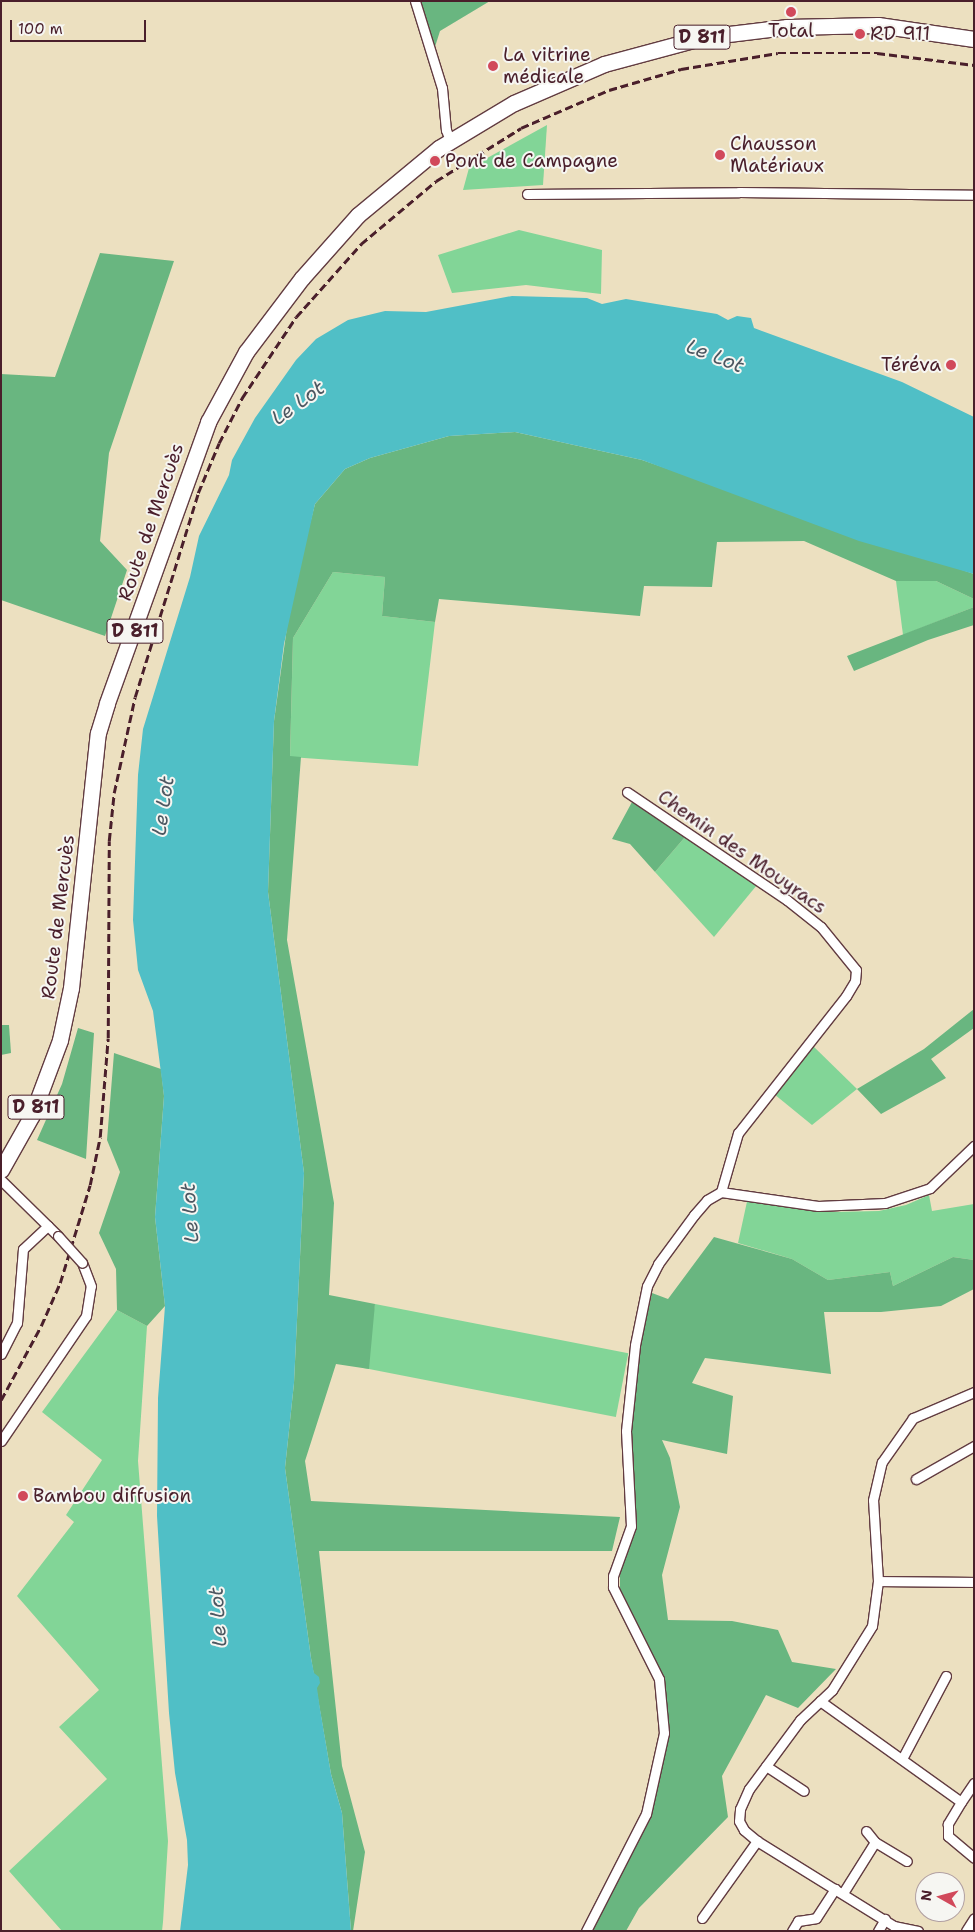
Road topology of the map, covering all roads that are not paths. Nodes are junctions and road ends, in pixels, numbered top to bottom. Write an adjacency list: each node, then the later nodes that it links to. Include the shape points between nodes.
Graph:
1 (415, 1): 3 (street, via 442,88)
2 (974, 39): 3 (main road, D 811, via 878,25 787,27 704,37 604,64 514,103)
3 (450, 140): 8 (main road, Route de Mercuès / D 811, via 358,215 302,278 246,352 208,422 190,464 98,733 71,988 62,1031 32,1115)
4 (527, 194): 5 (street, via 739,192)
5 (974, 196)
6 (627, 792): 10 (street, Chemin des Mouyracs, via 787,900 821,927 856,970 856,981 846,996 738,1133)
7 (974, 1146): 10 (street, via 930,1188 885,1202 818,1206)
8 (1, 1170)
9 (1, 1180): 11 (street)
10 (721, 1192): 35 (street, via 707,1200 658,1264 647,1286 635,1345 626,1431 631,1526 613,1576 613,1587 659,1679 664,1733 646,1814)
11 (48, 1226): 12 (street, via 23,1249 16,1323); 14 (street, bridge, via 82,1263 91,1286 86,1316)
12 (1, 1354)
13 (974, 1392): 17 (street, via 913,1418 882,1462 873,1500)
14 (1, 1441)
15 (974, 1446): 16 (street)
16 (916, 1479)
17 (878, 1581): 18 (street); 20 (street, via 872,1626 832,1690)
18 (974, 1582)
19 (946, 1676): 21 (street)
20 (820, 1700): 21 (street); 22 (street, via 800,1720)
21 (902, 1759): 25 (street)
22 (766, 1766): 24 (street); 27 (street, via 740,1809 739,1820 744,1830)
23 (974, 1783): 25 (street)
24 (804, 1791)
25 (961, 1802): 29 (street, via 948,1824 948,1836)
26 (866, 1831): 28 (street)
27 (757, 1841): 31 (street); 32 (street)
28 (875, 1842): 30 (street); 31 (street)
29 (974, 1858)
30 (907, 1861)
31 (839, 1891): 34 (street); 36 (street, via 816,1918 798,1921)
32 (702, 1918)
33 (974, 1918): 39 (street)
34 (885, 1919): 37 (street); 38 (street, via 894,1926)
35 (586, 1931)
36 (792, 1931)
37 (878, 1931)
38 (918, 1931)
39 (966, 1931)

